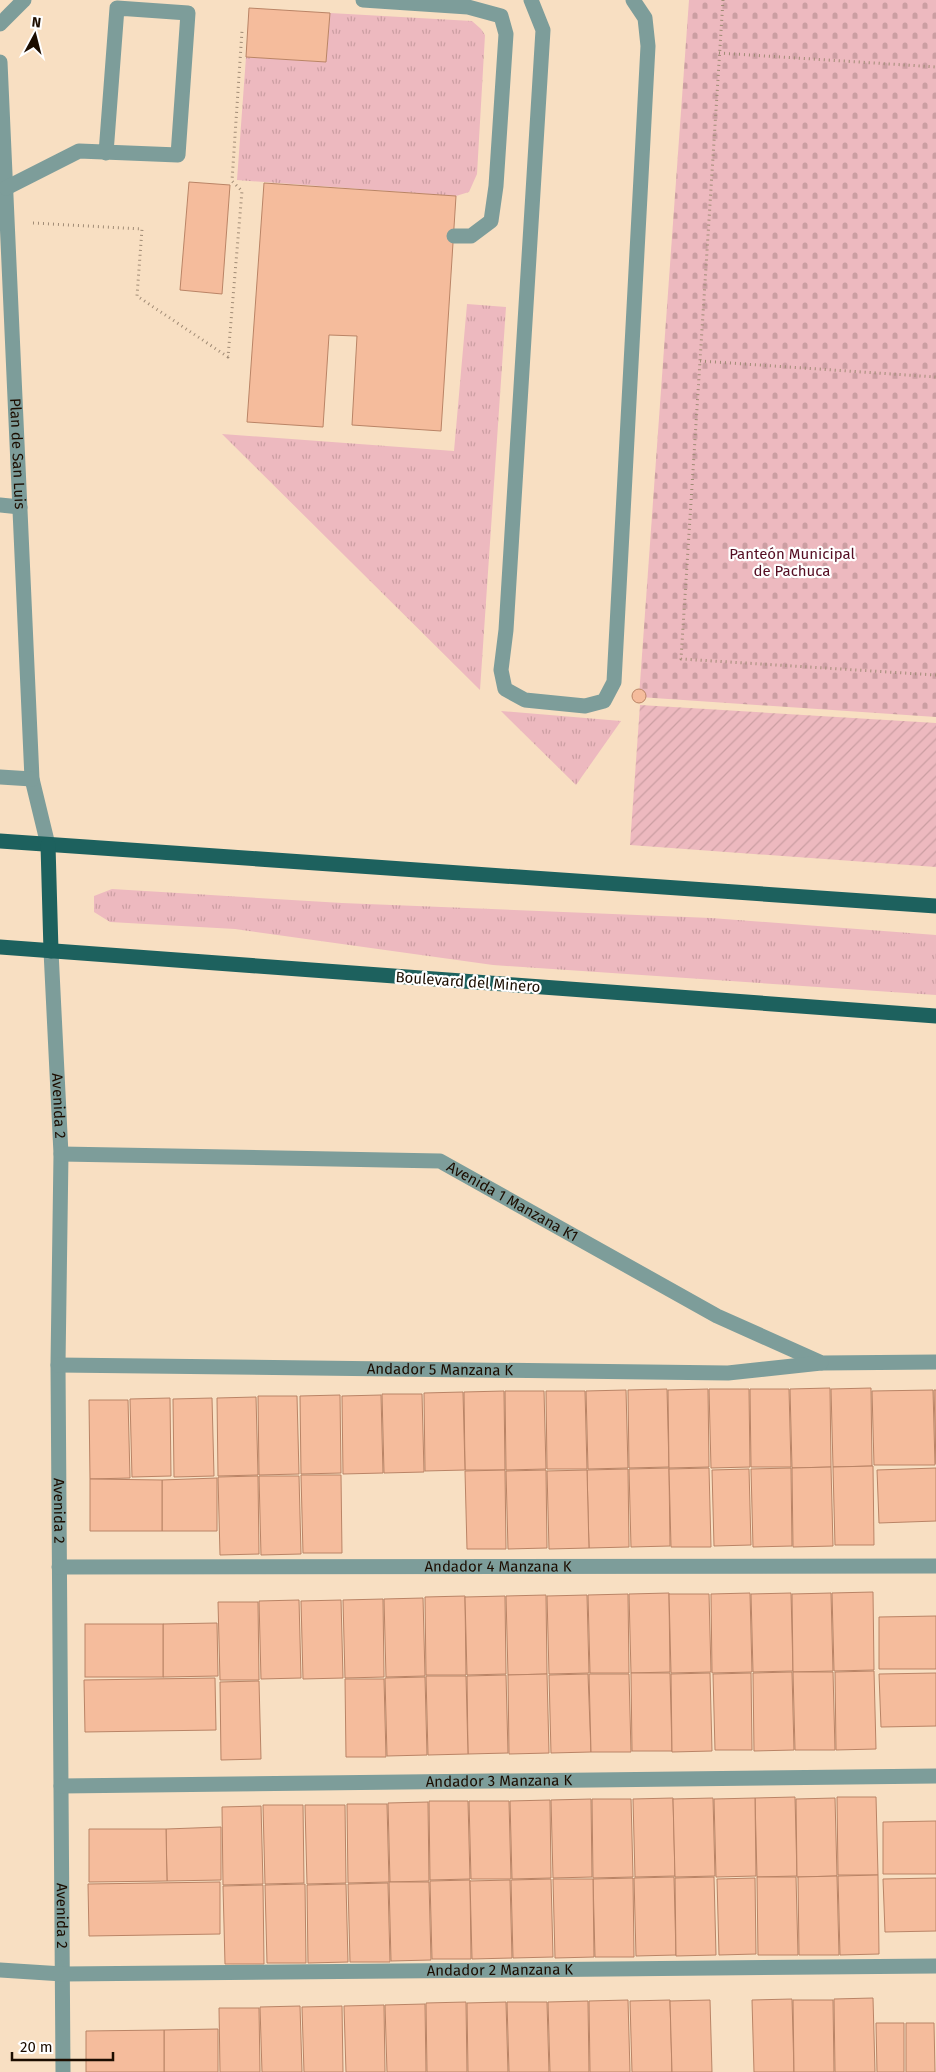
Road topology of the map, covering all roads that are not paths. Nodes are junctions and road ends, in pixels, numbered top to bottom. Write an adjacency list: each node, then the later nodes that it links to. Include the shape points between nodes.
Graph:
1 (24, 0): 5 (street)
2 (363, 0): 10 (street, via 468,7 501,16 506,34 491,221 471,236)
3 (531, 0): 4 (street, via 543,30 501,670 505,689 525,700 585,706 604,701 614,682 648,46 645,18)
4 (633, 0)
5 (0, 24)
6 (0, 62): 7 (street, Plan de San Luis)
7 (0, 88): 9 (street, Plan de San Luis)
8 (106, 152): 8 (street, via 178,155 188,13 117,8); 9 (street, via 79,151)
9 (6, 188): 11 (street, Plan de San Luis)
10 (454, 236)
11 (5, 277): 13 (street, Plan de San Luis)
12 (0, 505): 13 (street)
13 (20, 507): 15 (street, Plan de San Luis)
14 (0, 777): 15 (street)
15 (32, 779): 17 (street, Plan de San Luis)
16 (0, 841): 17 (main road)
17 (48, 845): 18 (main road); 20 (main road)
18 (936, 906)
19 (0, 947): 20 (main road, Boulevard del Minero)
20 (51, 951): 21 (main road, Boulevard del Minero); 22 (street, Avenida 2)
21 (936, 1016)
22 (60, 1154): 24 (street, Avenida 1 Manzana K1, via 440,1161 717,1316); 25 (street, Avenida 2)
23 (936, 1362): 24 (street, Avenida 1 Manzana K1)
24 (822, 1363): 25 (street, Andador 5 Manzana K, via 728,1372)
25 (58, 1365): 27 (street, Avenida 2)
26 (936, 1566): 27 (street, Andador 4 Manzana K)
27 (59, 1567): 29 (street, Avenida 2)
28 (936, 1776): 29 (street, Andador 3 Manzana K)
29 (61, 1786): 32 (street, Avenida 2)
30 (936, 1966): 32 (street, Andador 2 Manzana K)
31 (0, 1970): 32 (street, Andador 2 Manzana K)
32 (63, 1974): 33 (street, Avenida 2)
33 (63, 2072)

